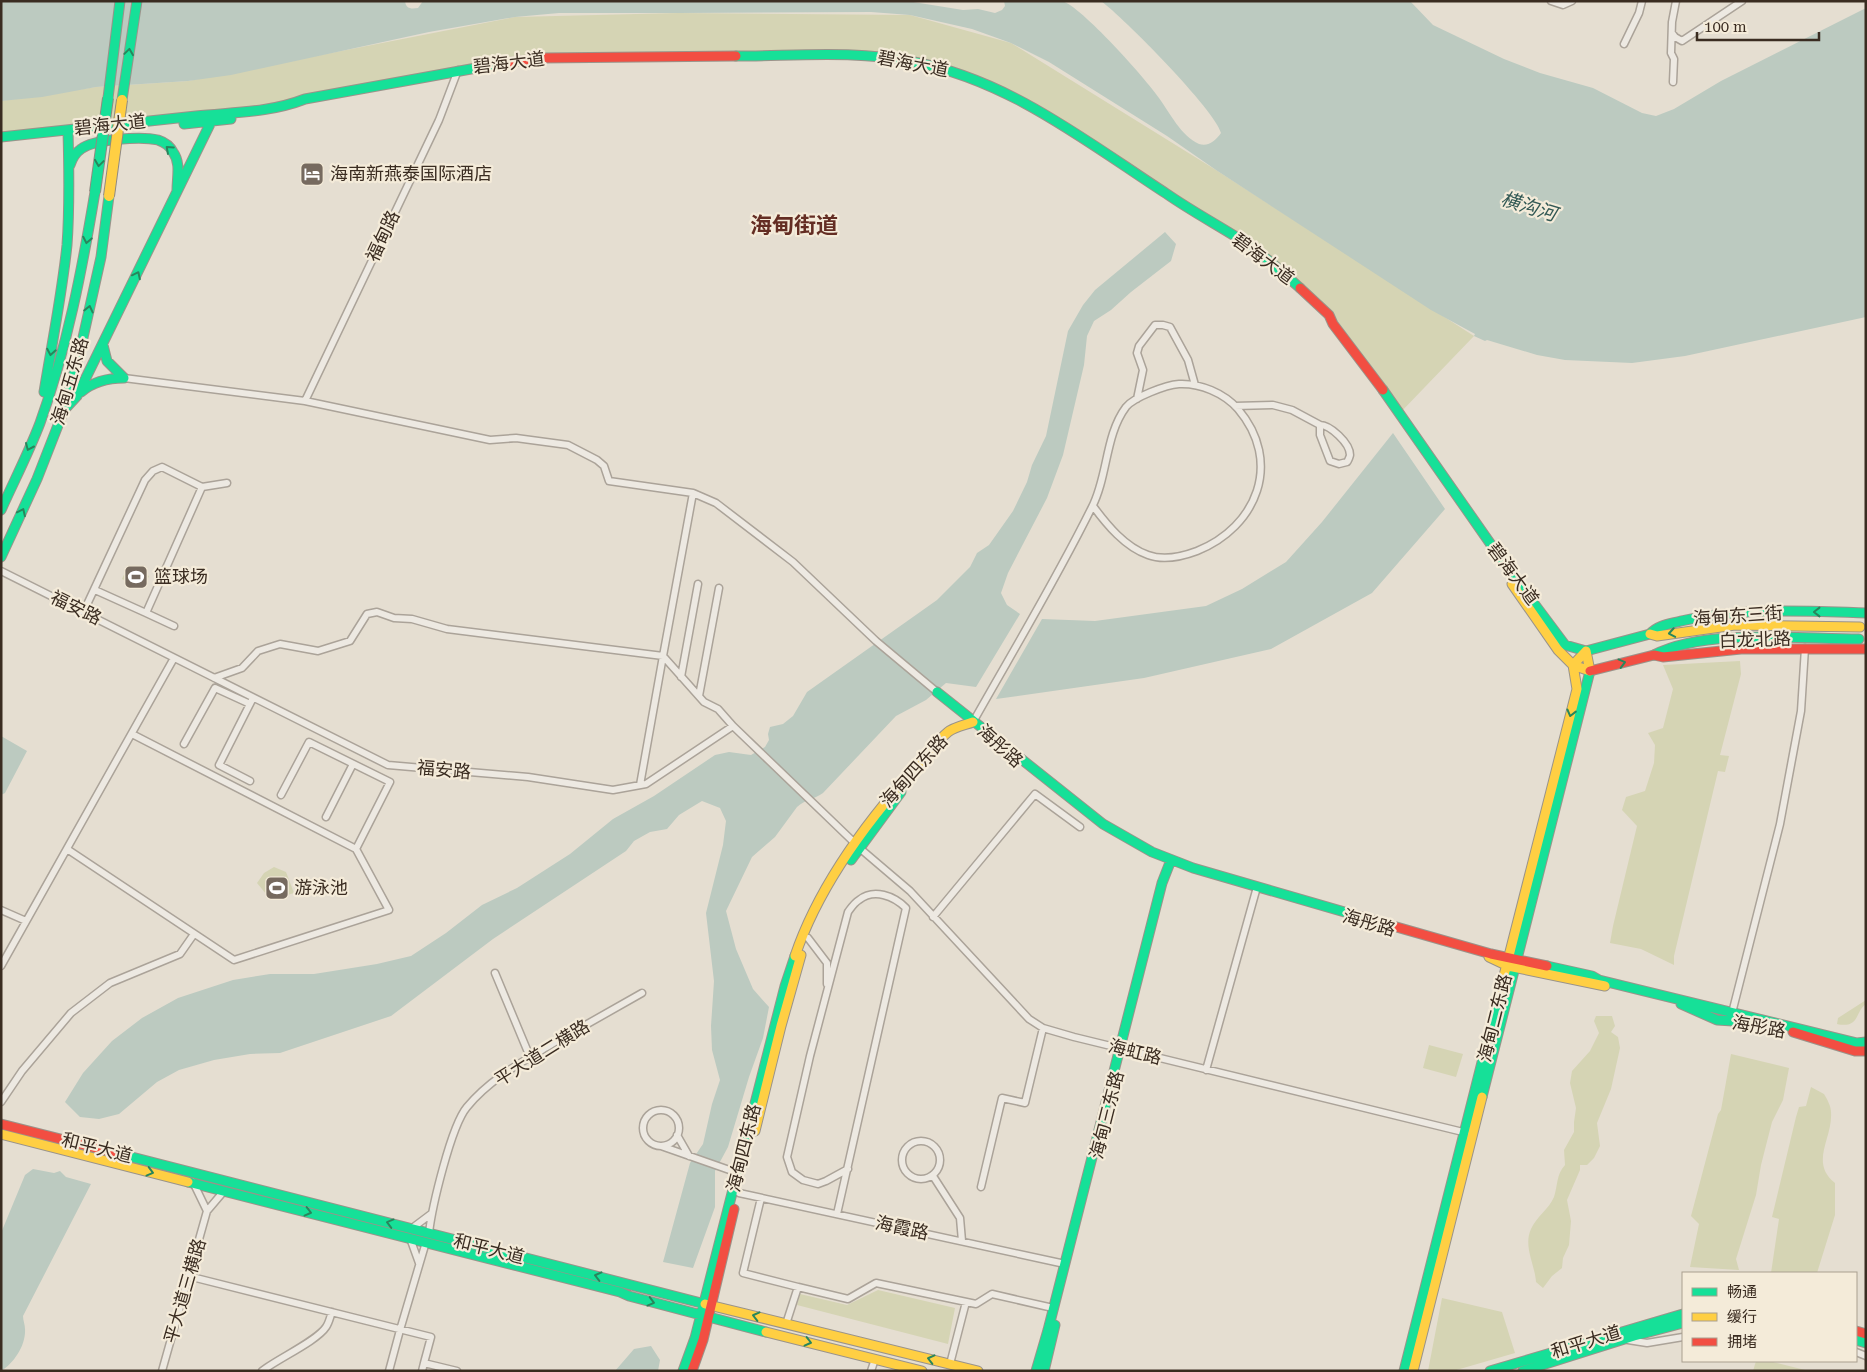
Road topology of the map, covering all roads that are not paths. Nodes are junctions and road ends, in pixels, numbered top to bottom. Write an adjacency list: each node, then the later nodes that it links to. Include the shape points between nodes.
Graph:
1 (120, 1): 26 (main road, 海甸五东路, one-way to 26, bridge, via 95,192 72,316)
2 (137, 1): 25 (main road, 海甸五东路, one-way to 2, bridge, via 101,257)
3 (1551, 1): 4 (street, via 1563,5)
4 (1572, 1)
5 (1642, 1): 9 (street, via 1640,13)
6 (1676, 1): 8 (street)
7 (1742, 1): 8 (street, via 1682,41)
8 (1672, 33): 11 (street)
9 (1624, 44)
10 (457, 72): 12 (main road, 碧海大道); 13 (main road, 碧海大道, via 265,109); 23 (street, 福甸路, via 439,120); 49 (main road, 碧海大道, via 512,60 568,56 863,56 902,59 960,74 1008,94 1238,238 1283,272 1329,315 1565,645); 53 (main road, 碧海大道, via 568,61 871,60 960,78 1013,101 1233,242 1279,277 1311,307 1358,362 1558,650)
11 (1673, 82)
12 (211, 122): 13 (main road, 碧海大道); 17 (main road)
13 (68, 133): 14 (main road, 碧海大道); 15 (main road, 碧海大道); 16 (main road)
14 (1, 137)
15 (1, 144)
16 (69, 171): 17 (main road, one-way to 16, via 175,154 164,143 154,139 91,144 74,156); 26 (main road, one-way to 26, via 63,280)
17 (177, 194): 18 (main road, one-way to 17)
18 (103, 344): 19 (main road, via 107,361); 21 (main road)
19 (124, 378): 21 (main road, via 89,384); 23 (street)
20 (1195, 385): 22 (street, via 1177,384); 22 (street, via 1188,360 1170,327 1155,325 1137,353 1143,370); 24 (street, via 1227,398)
21 (77, 396): 25 (main road)
22 (1137, 398): 31 (street, via 1127,406 1115,428)
23 (305, 401): 30 (street, via 490,440 516,438 568,445 604,466 608,481)
24 (1235, 406): 27 (street, via 1273,406 1292,410); 34 (street, via 1248,421 1262,460 1261,479 1256,492 1232,531 1213,544 1167,558 1149,556 1131,548)
25 (64, 410): 35 (main road, 海甸五东路, one-way to 25)
26 (39, 424): 32 (main road, 海甸五东路, one-way to 32)
27 (1320, 425): 27 (street, via 1330,461 1338,464 1347,462 1350,455 1347,446 1329,428)
28 (227, 483): 29 (street)
29 (202, 487): 39 (street, via 162,467 154,471 145,480); 41 (street)
30 (693, 493): 51 (street); 57 (street, via 716,503 793,562 876,641)
31 (1093, 506): 33 (street); 34 (street)
32 (1, 510)
33 (1087, 515): 34 (street); 60 (street, via 1063,565)
34 (1102, 518)
35 (1, 557)
36 (1, 571): 40 (street, 福安路)
37 (698, 584): 55 (street)
38 (719, 588): 58 (street)
39 (95, 590): 40 (street); 41 (street)
40 (84, 611): 52 (street, 福安路)
41 (146, 613): 43 (street)
42 (1866, 613): 45 (main road, 海甸东三街, one-way to 45, via 1707,615 1656,627)
43 (174, 626)
44 (1860, 627): 45 (main road, 白龙北路, one-way to 45, via 1735,625 1657,636)
45 (1650, 634): 49 (main road, 海甸东三街)
46 (1859, 640): 50 (main road, 白龙北路, via 1728,639 1661,648)
47 (1806, 648): 48 (main road, 海甸东三街); 50 (main road, 海甸东三街, via 1741,648 1663,657); 87 (street, via 1802,712 1782,814)
48 (1866, 649)
49 (1586, 651): 53 (main road); 54 (main road)
50 (1654, 654): 54 (main road, 海甸东三街, one-way to 50)
51 (663, 656): 55 (street); 56 (street, via 447,629 377,612 367,614 350,641 318,651 280,644 258,651 242,668); 66 (street)
52 (174, 658): 56 (street, 福安路); 62 (street)
53 (1573, 665): 54 (main road); 82 (main road, 海甸二东路, one-way to 82, via 1577,689)
54 (1590, 671): 82 (main road, 海甸二东路)
55 (681, 677): 58 (street)
56 (214, 678): 59 (street, 福安路)
57 (937, 692): 60 (main road, 海彤路)
58 (699, 696): 61 (street, via 718,709)
59 (251, 701): 63 (street, via 215,688); 65 (street, via 219,765); 66 (street, 福安路, via 388,765 528,777 613,790)
60 (972, 722): 70 (main road, 海甸四东路, via 954,735 926,764); 73 (main road, 海彤路, via 983,735 1100,827 1149,856)
61 (733, 726): 66 (street, 福安路); 70 (street)
62 (132, 734): 71 (street); 72 (street)
63 (184, 744)
64 (353, 764): 67 (street, via 309,742); 68 (street); 71 (street, via 390,782)
65 (250, 781)
66 (640, 785)
67 (281, 795)
68 (326, 817)
69 (1080, 827): 78 (street, via 1035,794)
70 (859, 847): 75 (street, 海虹路); 81 (main road, 海甸四东路, via 834,886); 102 (main road, 海甸四东路, via 824,892 804,930 776,1019)
71 (356, 849): 80 (street, via 389,910 234,960)
72 (66, 850): 79 (street); 80 (street)
73 (1173, 863): 74 (main road, 海彤路, via 1192,873); 90 (main road, via 1162,883)
74 (1256, 889): 82 (main road, 海彤路); 93 (street)
75 (910, 891): 76 (street); 78 (street, 海虹路)
76 (906, 908): 86 (street, via 890,896 875,894 858,900 848,912); 101 (street)
77 (1, 910): 79 (street)
78 (934, 917): 88 (street, 海虹路, via 1028,1019)
79 (26, 921): 83 (street)
80 (194, 934): 94 (street, via 180,954 110,983 71,1013 22,1071)
81 (808, 938): 86 (street, via 827,963); 107 (main road, 海甸四东路, via 786,1007)
82 (1513, 962): 87 (main road, 海彤路); 91 (main road, 海彤路, via 1590,984 1681,1004 1717,1020 1749,1022 1855,1051); 97 (main road, 海甸二东路)
83 (1, 966)
84 (495, 973): 92 (street)
85 (642, 993): 92 (street, 平大道二横路)
86 (826, 996): 101 (street, via 787,1157 792,1172 803,1180 818,1184)
87 (1732, 1013): 89 (main road, 海彤路, via 1857,1043)
88 (1043, 1028): 90 (street, 海虹路); 105 (street, via 1025,1103 1002,1098)
89 (1866, 1042)
90 (1122, 1049): 93 (street, 海虹路); 116 (main road); 144 (main road, 海甸三东路)
91 (1866, 1051)
92 (530, 1057): 110 (street, 平大道二横路, via 485,1088 465,1108 454,1132)
93 (1206, 1070): 97 (street, 海虹路)
94 (1, 1102)
95 (1, 1124): 112 (main road, 和平大道, one-way to 95)
96 (1, 1134): 104 (main road, 和平大道, one-way to 104)
97 (1469, 1134): 145 (main road, 海甸二东路); 146 (main road, 海甸二东路)
98 (677, 1135): 99 (street, via 669,1144); 99 (street, via 679,1124 672,1114 655,1111 646,1118 643,1129 648,1140); 100 (street)
99 (658, 1145): 100 (street)
100 (689, 1156): 102 (street)
101 (848, 1169): 111 (street)
102 (738, 1173): 120 (main road, 海甸四东路)
103 (933, 1176): 103 (street, via 920,1180 904,1170 902,1156 909,1145 920,1141 936,1148 940,1160); 114 (street, via 960,1218)
104 (193, 1182): 106 (main road, 和平大道); 109 (street)
105 (981, 1188)
106 (224, 1191): 109 (street); 112 (main road, 和平大道, one-way to 112)
107 (738, 1193): 108 (street, 海霞路); 120 (main road, 海甸四东路)
108 (761, 1198): 111 (street, 海霞路); 118 (street, via 743,1273)
109 (207, 1211): 117 (street, 平大道三横路)
110 (431, 1214): 112 (street); 113 (street, 平大道二横路)
111 (837, 1214): 114 (street, 海霞路)
112 (410, 1233): 113 (main road, 和平大道); 115 (street)
113 (428, 1238): 115 (street, 平大道二横路); 120 (main road, 和平大道, one-way to 113); 124 (main road, 和平大道, one-way to 124)
114 (962, 1241): 116 (street, 海霞路)
115 (419, 1263): 127 (street, 平大道二横路)
116 (1065, 1264): 121 (main road)
117 (188, 1276): 122 (street); 134 (street, 平大道三横路)
118 (798, 1287): 119 (street, via 848,1299 876,1283); 126 (street)
119 (966, 1302): 121 (street, via 976,1304 992,1294); 132 (street)
120 (708, 1304): 124 (main road, 海甸四东路); 126 (main road, 和平大道, one-way to 120)
121 (1054, 1308): 143 (main road)
122 (332, 1312): 127 (street); 135 (street, via 326,1328)
123 (1682, 1314): 147 (main road, 和平大道)
124 (705, 1316): 130 (main road, 和平大道, one-way to 130); 139 (main road, 海甸四东路); 140 (main road, 海甸四东路, via 703,1340)
125 (1682, 1323): 129 (main road, 和平大道)
126 (786, 1324): 132 (main road, 和平大道, one-way to 126)
127 (400, 1330): 131 (street, via 431,1337); 136 (street, 平大道二横路)
128 (1682, 1337): 129 (street, via 1648,1342)
129 (1625, 1339): 148 (main road, 和平大道)
130 (875, 1359): 133 (main road, 和平大道); 141 (street)
131 (424, 1363): 137 (street); 138 (street)
132 (950, 1364): 142 (main road, 和平大道)
133 (920, 1370)
134 (162, 1371)
135 (262, 1371)
136 (390, 1371)
137 (422, 1371)
138 (457, 1371)
139 (683, 1371)
140 (692, 1371)
141 (871, 1371)
142 (978, 1371)
143 (1036, 1371)
144 (1044, 1371)
145 (1404, 1371)
146 (1413, 1371)
147 (1490, 1371)
148 (1523, 1371)

